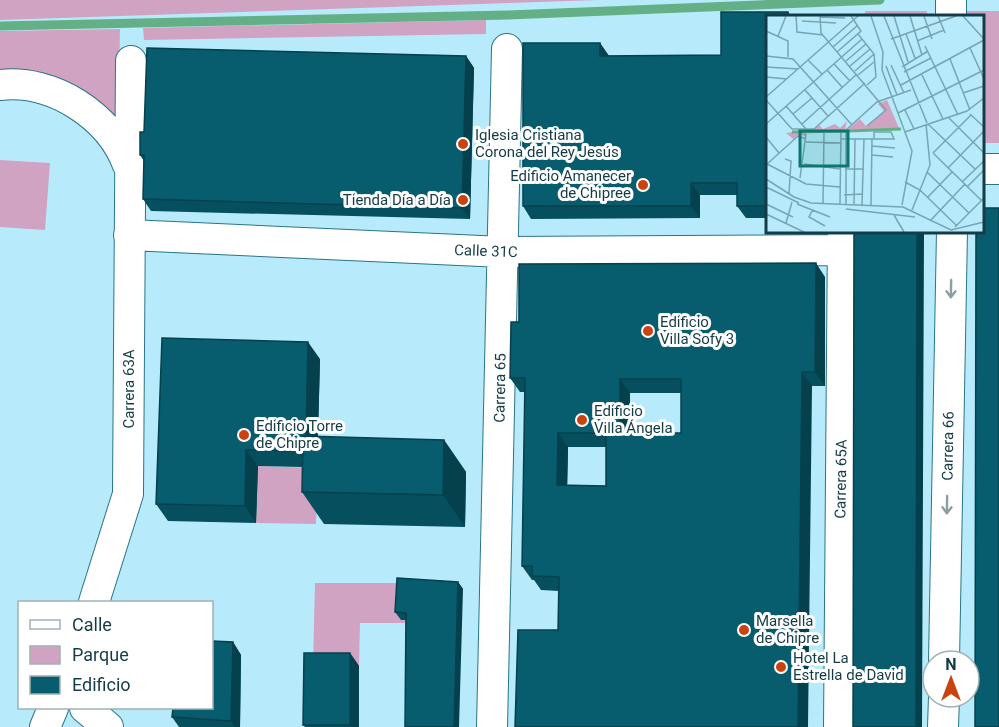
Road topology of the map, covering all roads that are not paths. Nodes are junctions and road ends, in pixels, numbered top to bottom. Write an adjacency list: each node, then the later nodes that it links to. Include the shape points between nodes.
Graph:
1 (507, 48): 8 (street, Carrera 65)
2 (131, 60): 4 (street, Carrera 63A)
3 (0, 85): 4 (street, via 40,88 79,106 111,132 121,146)
4 (129, 170): 6 (street, Carrera 63A)
5 (952, 232): 10 (street, Carrera 66, one-way to 10)
6 (129, 235): 8 (street, Calle 31C); 9 (street, Carrera 63A, via 128,494)
7 (843, 240): 8 (street, Calle 31C); 17 (street, Carrera 65A)
8 (503, 252): 16 (street, Carrera 65)
9 (95, 601)
10 (944, 649)
11 (53, 709): 14 (street)
12 (86, 709): 15 (street)
13 (944, 709): 18 (street)
14 (45, 727)
15 (108, 727)
16 (492, 727)
17 (839, 727)
18 (943, 727)

